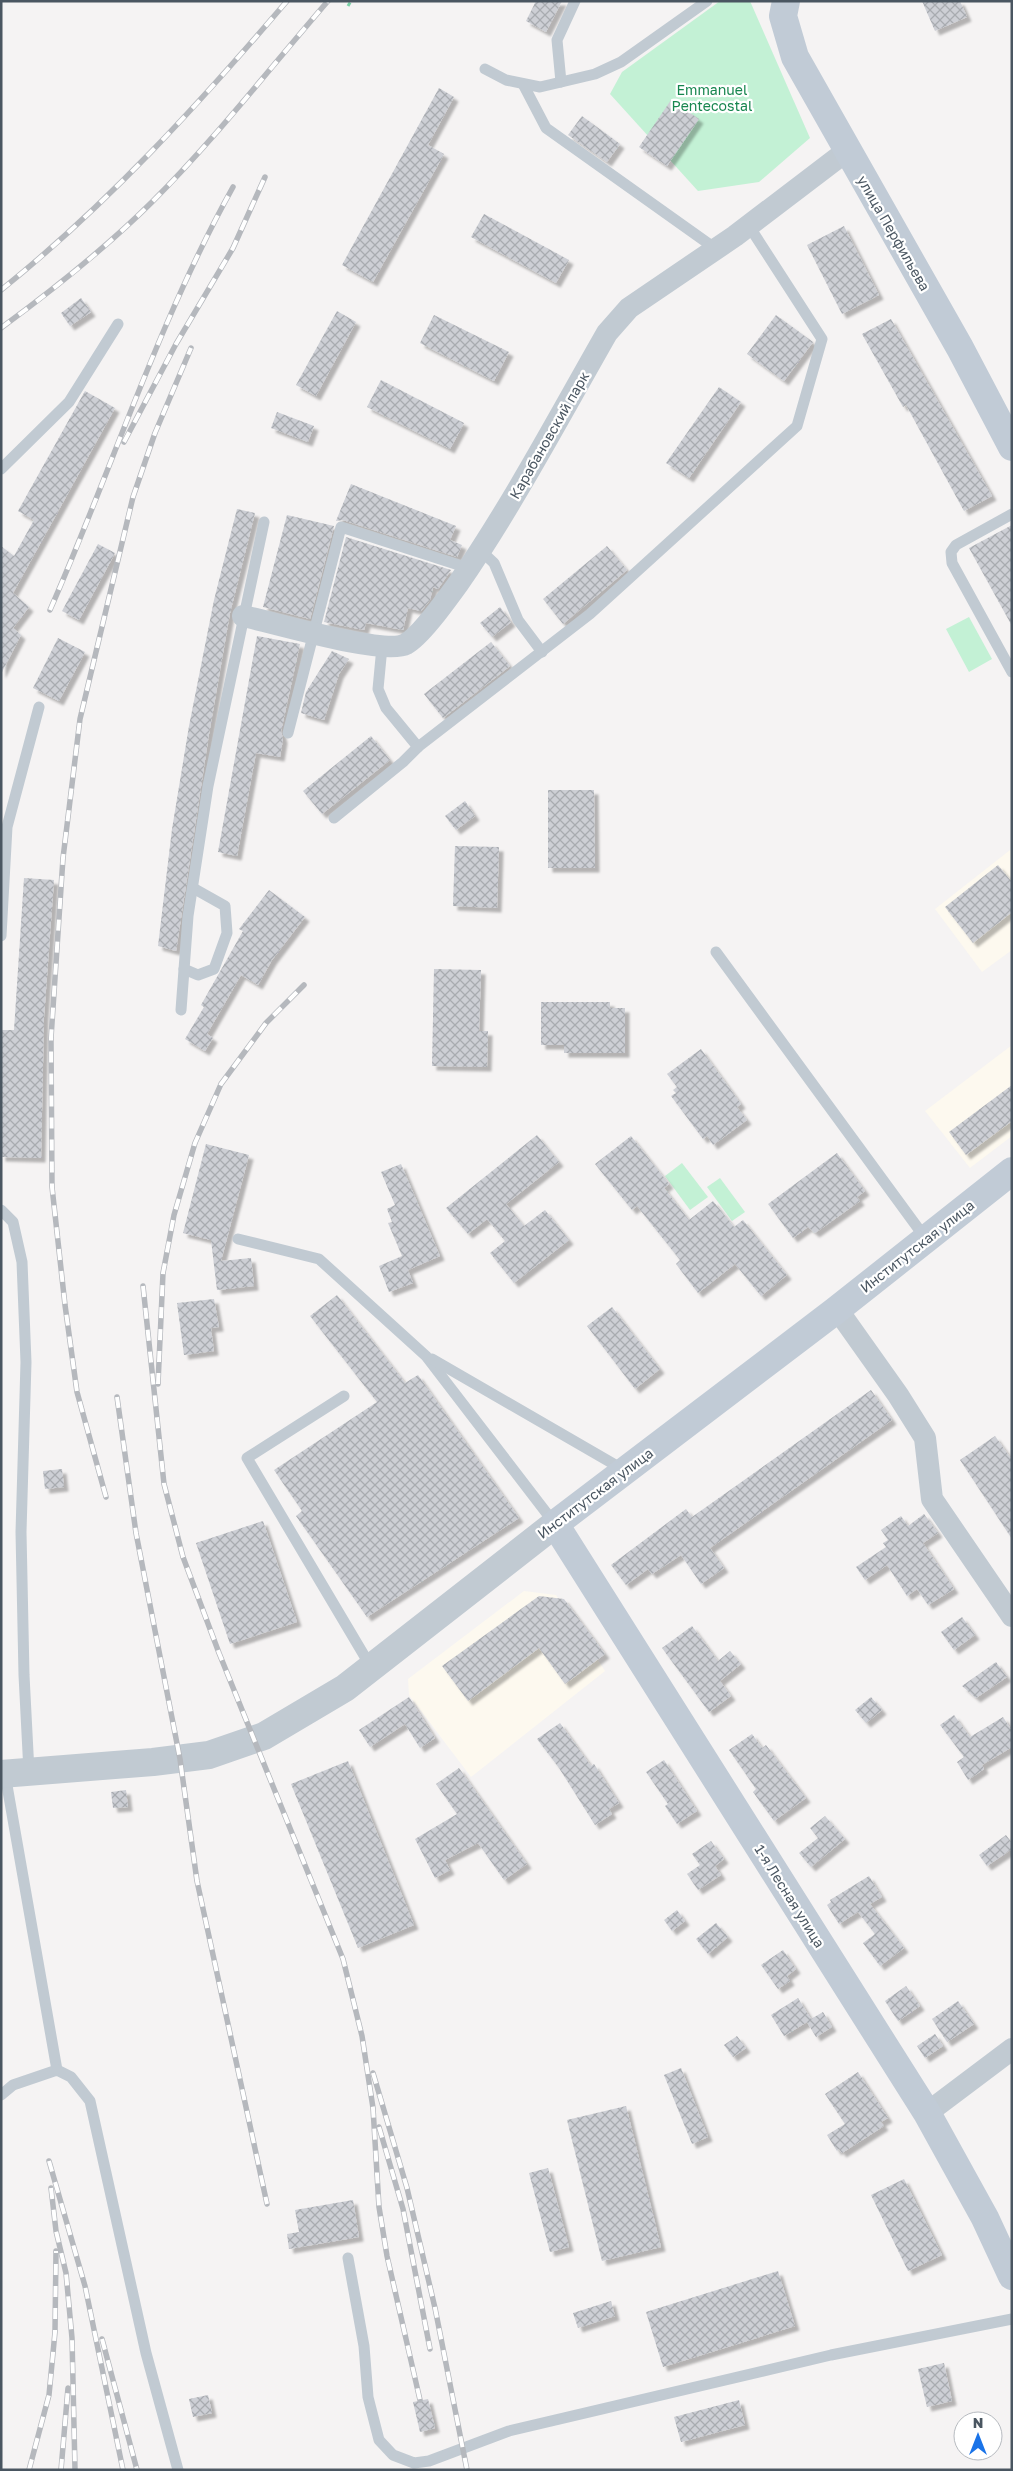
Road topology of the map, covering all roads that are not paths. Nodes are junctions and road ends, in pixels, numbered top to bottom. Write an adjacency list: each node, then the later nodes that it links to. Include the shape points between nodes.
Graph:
1 (575, 1): 5 (lane, via 557,40)
2 (707, 1): 5 (lane, via 621,62 595,74)
3 (785, 9): 7 (main road, улица Перфильева, via 795,57)
4 (485, 69): 6 (lane, via 506,80)
5 (561, 82): 6 (lane, via 540,87)
6 (524, 84): 9 (lane, via 546,128)
7 (848, 150): 8 (street, Карабановский парк); 11 (main road, улица Перфильева)
8 (749, 226): 9 (street, Карабановский парк); 19 (lane, via 822,339 797,426 590,614)
9 (716, 249): 15 (street, Карабановский парк, via 629,308 607,333)
10 (118, 324): 12 (lane, via 69,402)
11 (1012, 447)
12 (1, 469)
13 (1012, 514): 20 (lane, via 956,545 952,563)
14 (264, 522): 16 (lane)
15 (474, 559): 17 (lane, via 341,527); 18 (street, Карабановский парк, via 438,612 406,644); 19 (lane, via 494,563 518,620)
16 (243, 616): 17 (street, Карабановский парк); 25 (lane, via 208,786)
17 (315, 633): 18 (street, Карабановский парк); 22 (lane)
18 (382, 647): 23 (lane, via 378,689 386,708)
19 (542, 652): 23 (lane)
20 (1012, 672)
21 (39, 707): 26 (lane, via 7,827)
22 (288, 733)
23 (418, 747): 24 (lane)
24 (334, 818)
25 (193, 888): 28 (lane); 28 (lane, via 225,906 227,933 214,969 198,975)
26 (1, 936)
27 (716, 952): 32 (lane)
28 (184, 969): 29 (lane)
29 (181, 1010)
30 (1012, 1172): 32 (main road, Институтская улица)
31 (1, 1210): 41 (lane, via 13,1222 22,1262 26,1362 21,1532 24,1675)
32 (926, 1239): 34 (main road, Институтская улица)
33 (238, 1240): 35 (lane, via 319,1259)
34 (837, 1309): 37 (main road, Институтская улица); 39 (street, via 924,1438 932,1499)
35 (426, 1356): 37 (lane); 38 (lane)
36 (344, 1396): 40 (lane, via 247,1458)
37 (625, 1471): 38 (main road, Институтская улица)
38 (555, 1524): 40 (street, Институтская улица); 45 (main road, 1-я Лесная улица)
39 (1012, 1616)
40 (371, 1668): 41 (street, Институтская улица, via 345,1688 264,1736 209,1755)
41 (12, 1773): 43 (lane)
42 (1012, 2049): 45 (street)
43 (58, 2070): 44 (lane, via 13,2085); 49 (lane, via 71,2077 90,2101 146,2353)
44 (1, 2094)
45 (927, 2113): 47 (main road, 1-я Лесная улица, via 985,2218)
46 (348, 2258): 48 (lane, via 364,2346 368,2397 379,2440 393,2455 414,2463 429,2461 509,2431 831,2355)
47 (1012, 2276)
48 (1012, 2319)
49 (178, 2470)

